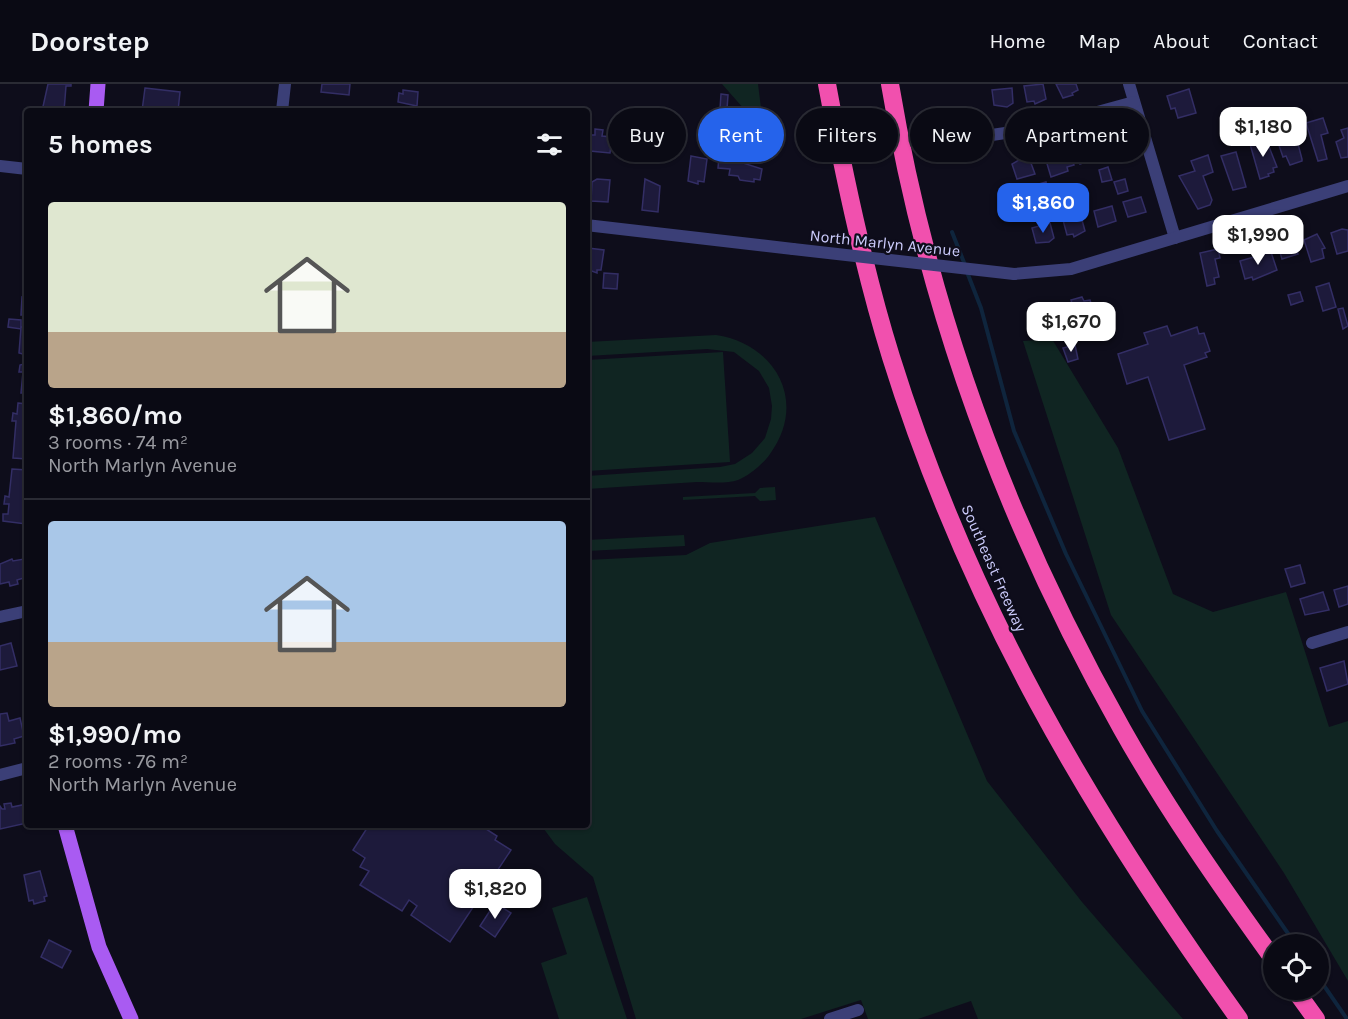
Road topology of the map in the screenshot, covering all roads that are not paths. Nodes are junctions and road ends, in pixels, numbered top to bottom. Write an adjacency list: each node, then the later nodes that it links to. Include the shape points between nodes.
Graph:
1 (98, 84): 9 (main road)
2 (285, 84): 10 (street)
3 (816, 84): 17 (highway)
4 (827, 84): 17 (highway, Southeast Freeway)
5 (890, 84): 18 (highway)
6 (897, 84): 18 (highway)
7 (1129, 84): 8 (street)
8 (1134, 102): 11 (street, via 1039,128); 16 (street)
9 (96, 108)
10 (282, 108)
11 (993, 135)
12 (0, 166): 13 (street)
13 (24, 169)
14 (1348, 186): 16 (street, North Marlyn Avenue)
15 (590, 225): 16 (street, North Marlyn Avenue, bridge, via 1014,274 1071,269)
16 (1175, 238)
17 (860, 248): 31 (highway, Southeast Freeway, via 915,428 941,498 1002,636 1103,819)
18 (926, 250): 26 (highway, via 949,333 998,473 1058,608 1157,787)
19 (24, 612): 20 (street)
20 (0, 617)
21 (1348, 632): 22 (street)
22 (1312, 643)
23 (24, 769): 24 (street)
24 (0, 775)
25 (66, 828): 29 (main road, via 99,947)
26 (1263, 944)
27 (1302, 1000): 32 (highway)
28 (858, 1010): 30 (street)
29 (132, 1019)
30 (830, 1019)
31 (1239, 1019)
32 (1316, 1019)

